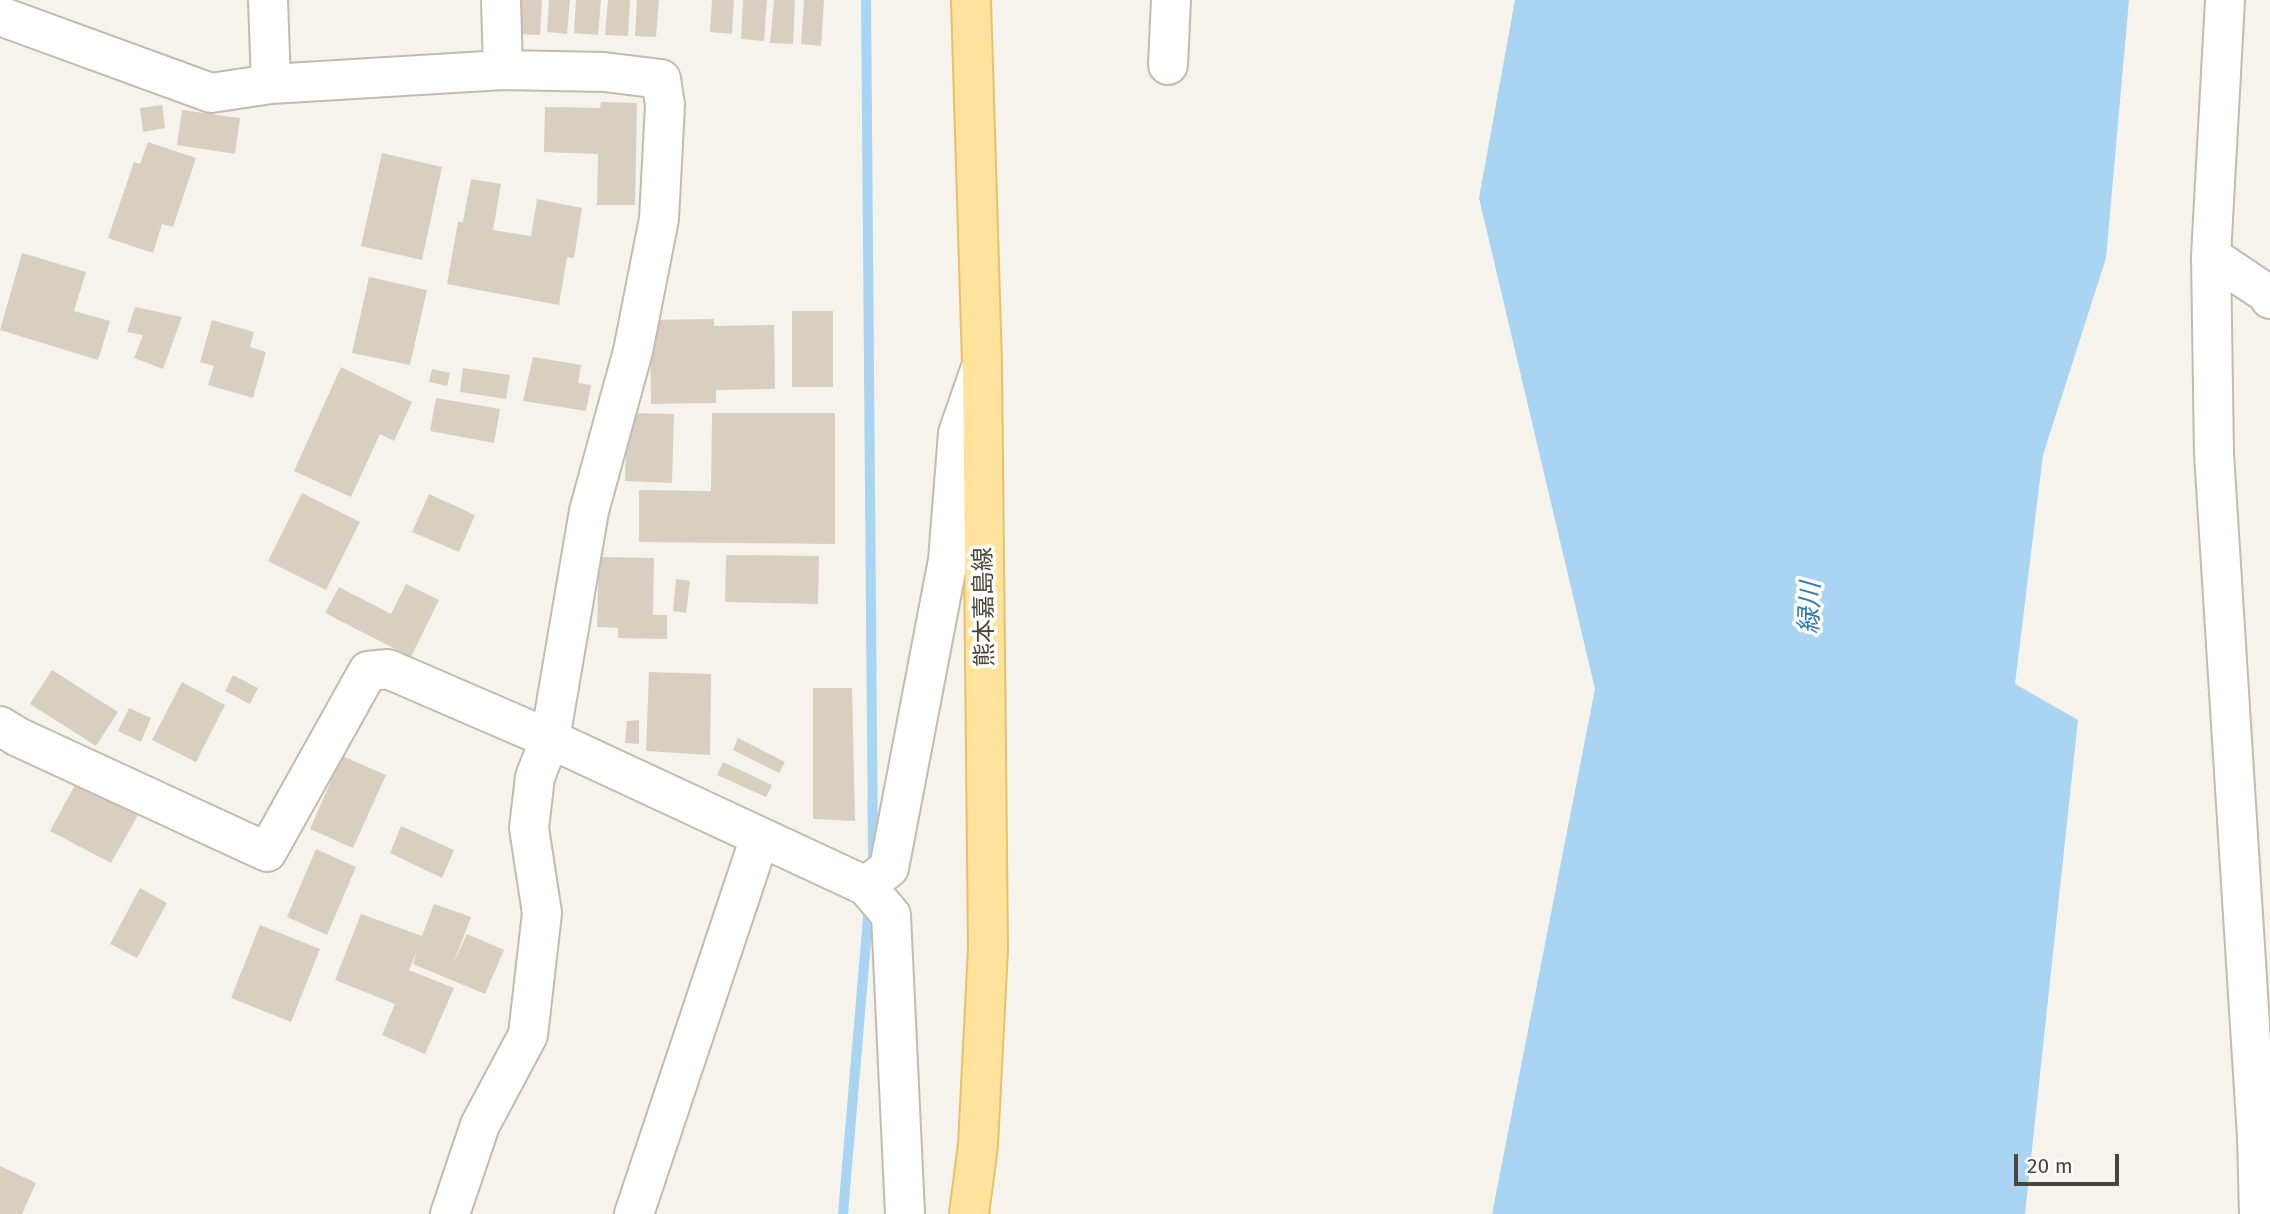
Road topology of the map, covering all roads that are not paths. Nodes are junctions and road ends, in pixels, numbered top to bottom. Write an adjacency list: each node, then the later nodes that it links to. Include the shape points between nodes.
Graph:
1 (268, 0): 9 (street)
2 (501, 0): 8 (street)
3 (971, 0): 12 (main road, 熊本嘉島線)
4 (1171, 0): 7 (street)
5 (2225, 0): 10 (street)
6 (0, 16): 9 (street, via 211,93)
7 (1168, 65)
8 (503, 70): 9 (street); 14 (street, via 604,72 661,79 665,105 659,219 633,351 589,511)
9 (271, 84)
10 (2211, 256): 11 (street); 17 (street, via 2214,454)
11 (2270, 299)
12 (982, 364): 16 (street, via 958,433 948,560 889,868); 21 (main road, 熊本嘉島線, via 988,949)
13 (0, 726): 14 (street, via 267,852 368,671 388,669)
14 (550, 739): 15 (street); 18 (street, via 535,776 529,828 542,913 528,1035 480,1125)
15 (760, 837): 16 (street); 19 (street)
16 (866, 886): 20 (street, via 891,915)
17 (2264, 1129): 22 (street)
18 (450, 1214)
19 (634, 1214)
20 (905, 1214)
21 (970, 1214)
22 (2259, 1214)

